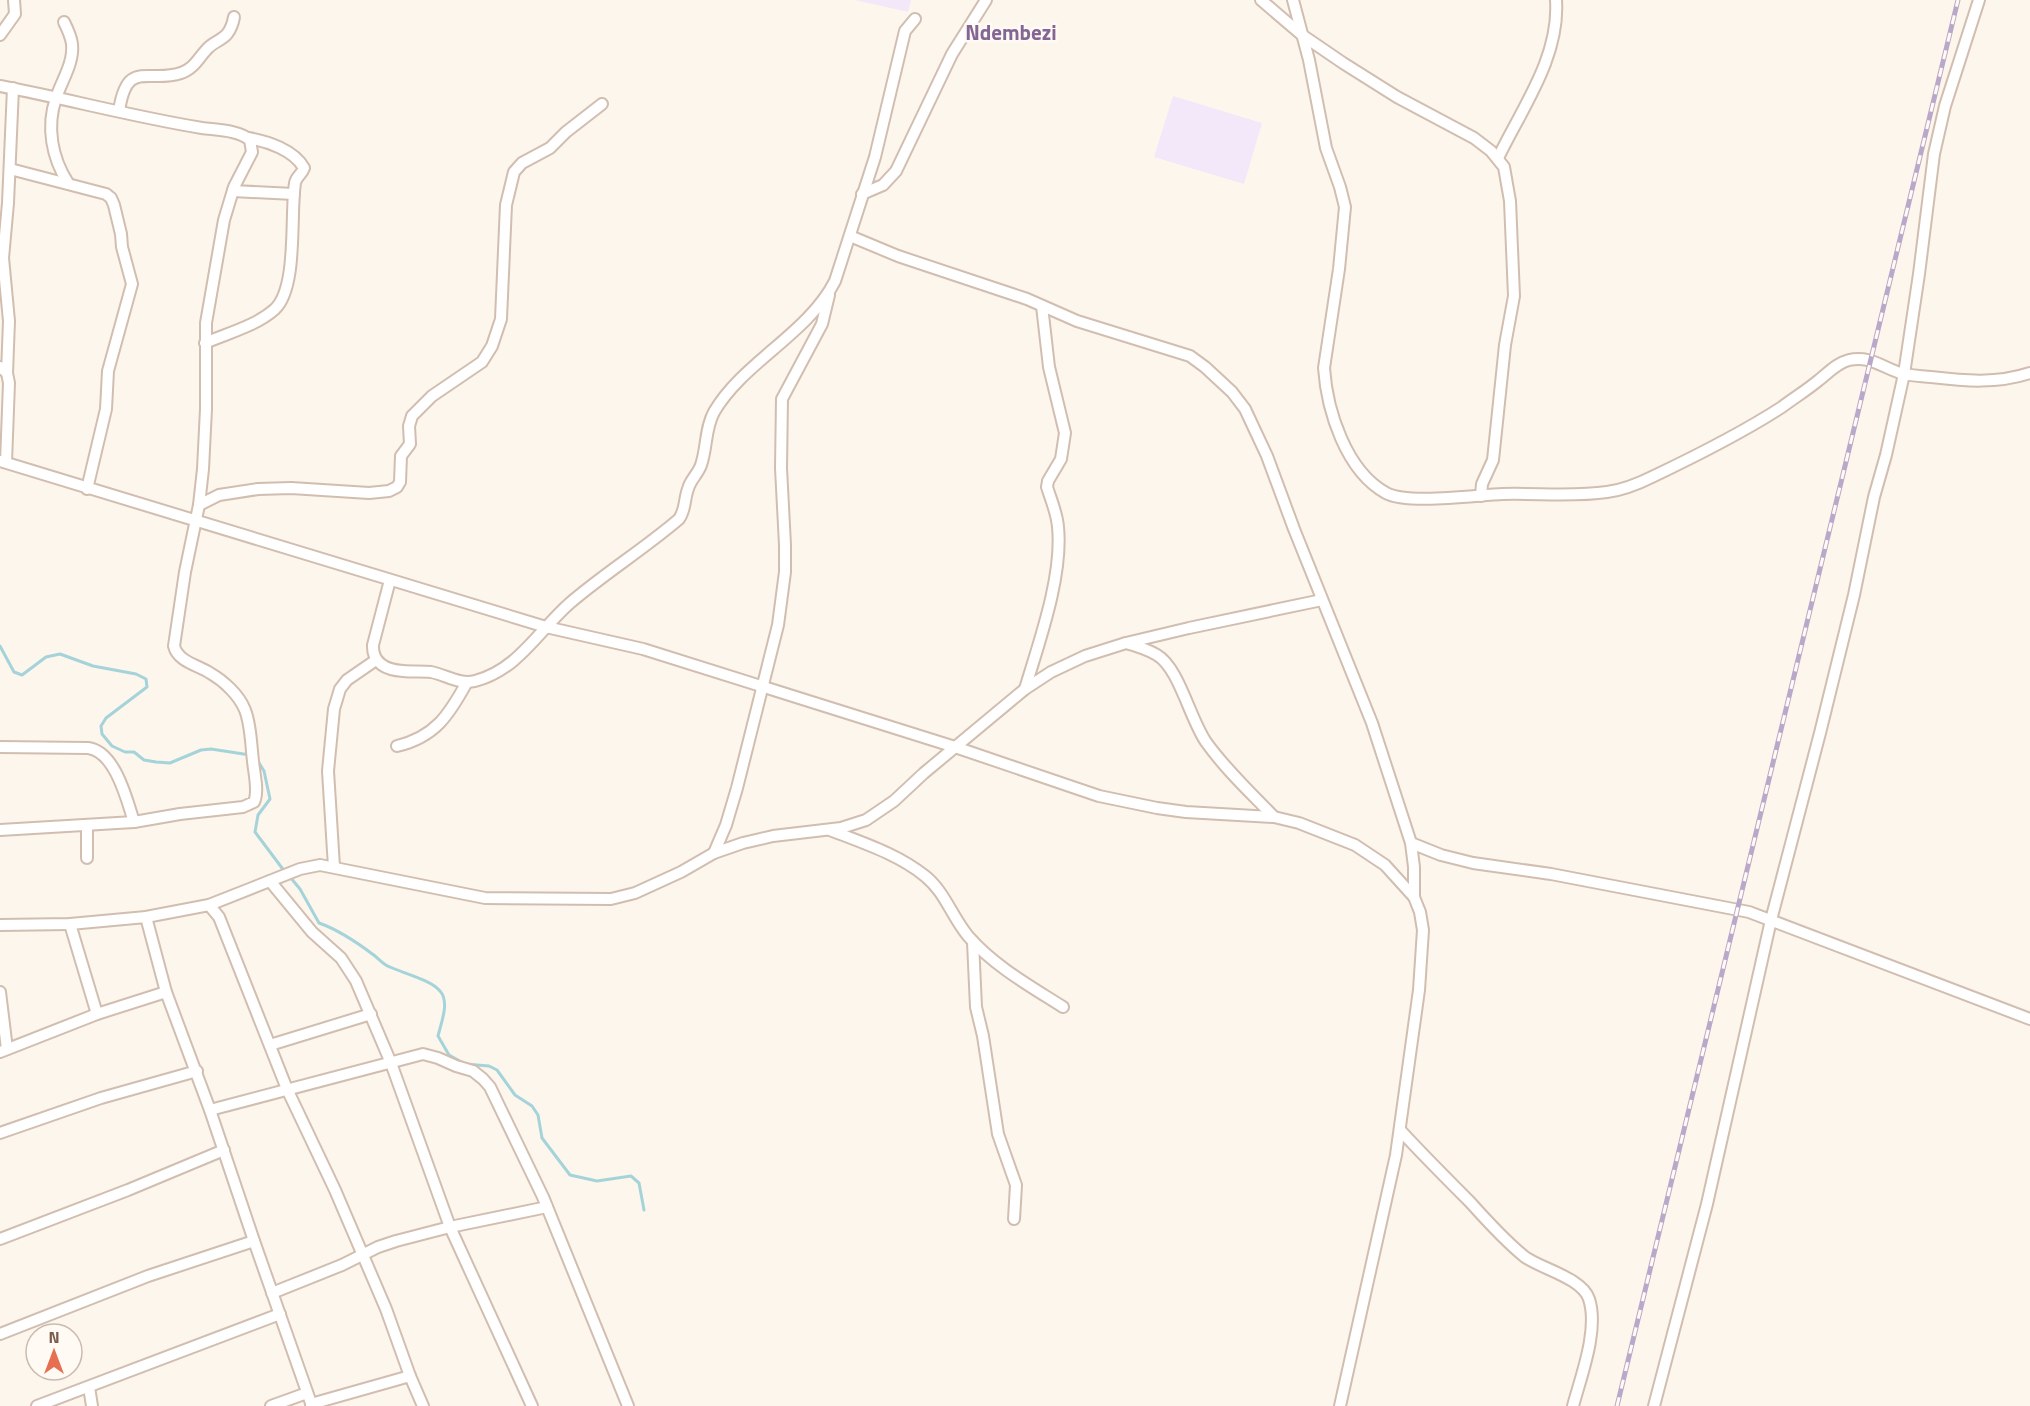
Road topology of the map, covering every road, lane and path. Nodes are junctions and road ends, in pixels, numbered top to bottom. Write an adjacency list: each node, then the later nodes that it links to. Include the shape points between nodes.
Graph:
1 (14, 0): 11 (street, via 15,14)
2 (986, 0): 23 (street, via 952,54 896,171 883,185)
3 (1261, 0): 10 (street)
4 (1293, 0): 10 (street)
5 (1556, 0): 18 (street, via 1558,21 1550,52)
6 (1979, 0): 30 (street, via 1934,154)
7 (234, 17): 16 (street, via 228,34 186,71 141,75 130,81 123,91)
8 (915, 19): 23 (street, via 905,31 875,157)
9 (64, 22): 14 (street, via 72,47 69,67)
10 (1302, 34): 18 (street, via 1397,97 1474,138); 33 (street, via 1326,148 1345,207 1324,368 1340,437 1365,475 1392,496)
11 (0, 35)
12 (0, 86): 13 (street)
13 (12, 88): 14 (street); 19 (street)
14 (56, 98): 16 (street); 20 (street, via 52,149)
15 (602, 104): 34 (street, via 550,148 514,172 507,206 501,319 492,346 482,362 432,396 412,416 410,444 401,456 397,487 369,493 258,489 219,495)
16 (119, 111): 17 (street)
17 (248, 138): 21 (street, via 252,152); 22 (street, via 292,154 303,165)
18 (1498, 158): 33 (street, via 1506,173 1510,201 1514,296 1493,460)
19 (10, 169): 20 (street); 28 (street, via 3,258 9,321)
20 (68, 183): 32 (street, via 112,199 132,284 108,370 105,408)
21 (232, 191): 22 (street); 27 (street)
22 (294, 194): 27 (street, via 290,264 282,300 253,323)
23 (862, 194): 24 (street)
24 (850, 236): 25 (street); 26 (street)
25 (829, 292): 38 (street, via 715,410 702,464 688,487 682,516 583,592); 42 (street, via 822,324 782,399 785,572 776,635)
26 (1042, 306): 37 (street, via 1190,356 1232,392 1245,408 1267,456); 43 (street, via 1049,367 1065,433 1061,459 1047,487 1058,526 1058,555 1044,627)
27 (205, 343): 34 (street)
28 (4, 370): 31 (street, via 9,405)
29 (2030, 373): 30 (street, via 1988,381)
30 (1904, 374): 33 (street, via 1871,359 1846,361 1752,425 1623,489 1587,494); 60 (street, via 1821,733)
31 (3, 462): 32 (street)
32 (87, 489): 35 (street)
33 (1480, 496)
34 (199, 505): 35 (street)
35 (196, 520): 36 (street); 48 (street, via 174,649 183,659 225,684 245,710 256,798 243,807)
36 (390, 579): 38 (street); 40 (street, via 374,645)
37 (1322, 600): 39 (street); 52 (street, via 1372,723)
38 (546, 627): 41 (street, via 506,667); 42 (street, via 643,649)
39 (1126, 643): 43 (street, via 1085,656); 47 (street, via 1158,656 1169,666 1198,730)
40 (376, 660): 41 (street, via 394,670 429,672); 55 (street, via 343,683 334,709 328,771)
41 (467, 682): 44 (street, via 433,730 418,740)
42 (763, 686): 46 (street); 53 (street, via 734,799)
43 (1025, 689): 46 (street)
44 (397, 746)
45 (0, 747): 48 (street, via 98,751 116,772)
46 (955, 747): 47 (street, via 1099,796 1186,812); 51 (street, via 878,813 851,826)
47 (1274, 817): 57 (street, via 1355,845 1385,865)
48 (135, 822): 49 (street)
49 (87, 825): 50 (street); 54 (street)
50 (0, 830)
51 (830, 830): 53 (street, via 762,838); 63 (street, via 892,855 926,876)
52 (1411, 843): 57 (street); 60 (street, via 1473,863 1590,880 1749,912)
53 (714, 853): 55 (street, via 635,893 611,899 485,898)
54 (87, 858)
55 (334, 867): 56 (street, via 303,868)
56 (270, 881): 58 (street); 68 (street, via 312,932 341,958)
57 (1414, 897): 76 (street, via 1423,930 1422,953)
58 (209, 905): 59 (street); 70 (street, via 224,927)
59 (146, 917): 61 (street); 65 (street)
60 (1771, 920): 69 (street); 99 (street, via 1707,1204)
61 (70, 924): 62 (street); 67 (street)
62 (0, 925)
63 (973, 942): 66 (street, via 1012,975); 80 (street, via 976,1007 994,1114 1016,1185)
64 (0, 992): 71 (street)
65 (166, 992): 67 (street); 73 (street)
66 (1064, 1007)
67 (97, 1014): 71 (street)
68 (371, 1014): 70 (street); 72 (street)
69 (2030, 1019)
70 (270, 1045): 74 (street)
71 (4, 1051)
72 (391, 1063): 74 (street); 79 (street, via 428,1055 473,1071 483,1079 502,1109); 81 (street)
73 (197, 1071): 75 (street); 77 (street, via 101,1098)
74 (287, 1089): 75 (street); 84 (street)
75 (210, 1110): 78 (street)
76 (1400, 1130): 97 (street); 98 (street, via 1511,1244 1536,1264 1574,1282 1588,1295 1591,1335)
77 (0, 1133)
78 (224, 1150): 82 (street); 83 (street)
79 (548, 1208): 81 (street); 96 (street)
80 (1014, 1218)
81 (450, 1227): 84 (street); 95 (street)
82 (0, 1239)
83 (254, 1241): 85 (street); 87 (street, via 147,1276)
84 (362, 1254): 85 (street); 88 (street)
85 (272, 1293): 86 (street)
86 (280, 1314): 89 (street); 90 (street)
87 (0, 1335)
88 (410, 1376): 90 (street); 94 (street)
89 (89, 1387): 91 (street); 92 (street)
90 (310, 1401): 93 (street)
91 (37, 1406)
92 (93, 1406)
93 (271, 1406)
94 (423, 1406)
95 (532, 1406)
96 (628, 1406)
97 (1340, 1406)
98 (1573, 1406)
99 (1653, 1406)

